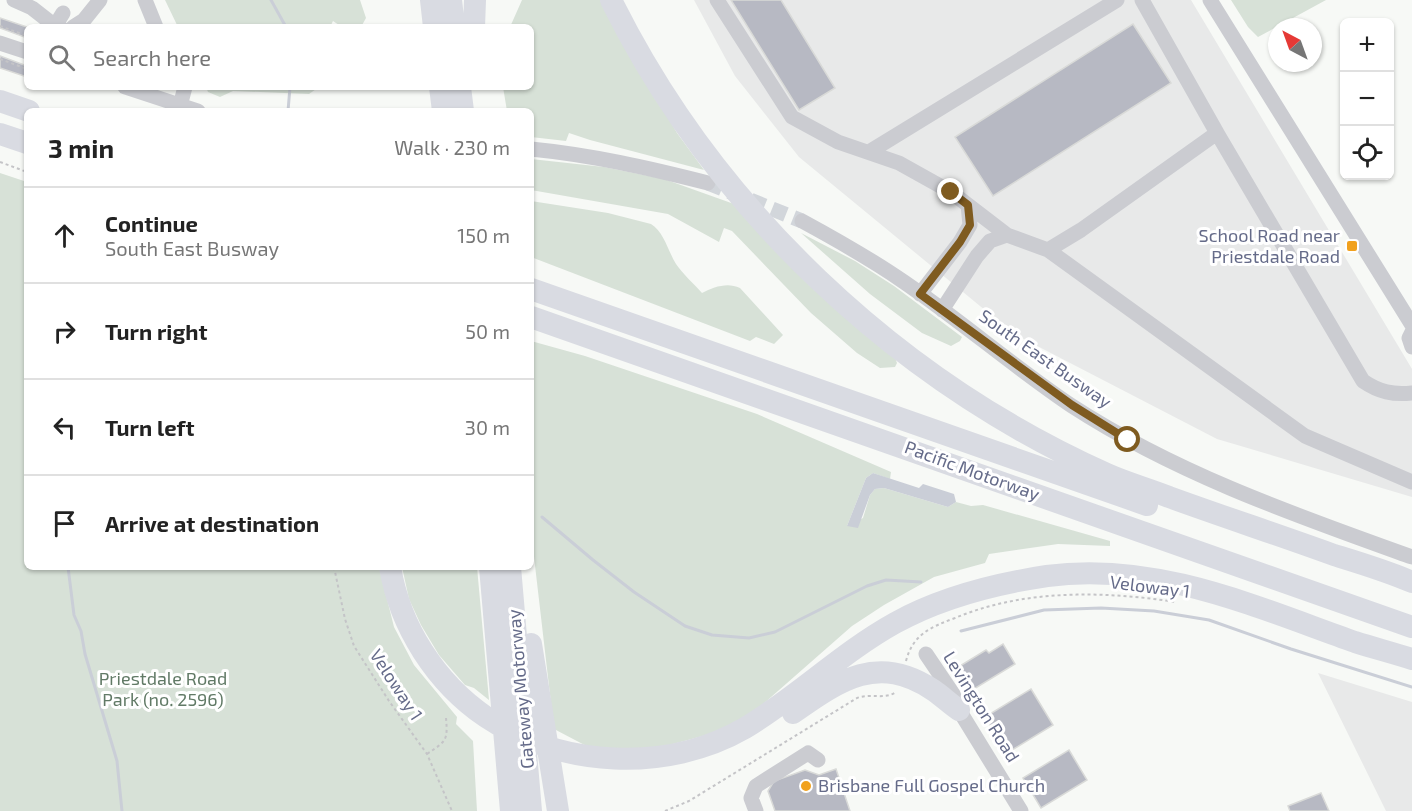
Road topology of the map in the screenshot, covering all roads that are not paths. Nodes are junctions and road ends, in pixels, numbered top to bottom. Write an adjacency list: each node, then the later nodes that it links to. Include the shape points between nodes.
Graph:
1 (14, 0): 14 (street)
2 (100, 0): 15 (street)
3 (145, 0): 16 (street)
4 (418, 0): 17 (highway)
5 (431, 0): 18 (highway)
6 (451, 0): 19 (highway)
7 (475, 0): 20 (highway)
8 (611, 0): 37 (highway)
9 (624, 0): 37 (highway, via 672,89)
10 (717, 0): 42 (street, via 792,117 838,142)
11 (1117, 0): 42 (street)
12 (1142, 0): 38 (street)
13 (1210, 0): 52 (street)
14 (59, 22)
15 (78, 24)
16 (155, 24)
17 (420, 24)
18 (434, 24)
19 (454, 24)
20 (474, 24)
21 (0, 43): 22 (street)
22 (24, 51)
23 (134, 90): 30 (street)
24 (184, 90): 30 (street)
25 (426, 90): 32 (highway)
26 (440, 90): 33 (highway)
27 (460, 90): 34 (highway)
28 (473, 90): 35 (highway)
29 (0, 101): 36 (highway)
30 (180, 106): 31 (street)
31 (187, 108)
32 (428, 108)
33 (443, 108)
34 (463, 108)
35 (474, 108)
36 (24, 109)
37 (684, 123): 60 (highway, via 754,213 844,303 914,360 1011,426 1108,475)
38 (1216, 133): 47 (street); 55 (street, via 1363,381 1378,392)
39 (0, 134): 40 (highway)
40 (24, 142)
41 (534, 149): 43 (street, via 639,165)
42 (869, 152): 44 (street, via 899,163)
43 (708, 183)
44 (968, 205): 46 (street); 49 (street, via 970,225)
45 (802, 222): 49 (street, South East Busway, via 856,250)
46 (1007, 235): 47 (street); 50 (street, via 990,240)
47 (1047, 250): 56 (street, via 1305,436)
48 (534, 290): 61 (highway, Pacific Motorway)
49 (920, 294): 50 (street, South East Busway)
50 (942, 310): 57 (street, South East Busway, via 1072,405 1128,440 1238,492)
51 (534, 317): 62 (highway, Pacific Motorway)
52 (1412, 325)
53 (1412, 332): 54 (street)
54 (1412, 347)
55 (1412, 393)
56 (1412, 482)
57 (1412, 557)
58 (391, 570): 67 (highway, via 398,600 414,635 459,696 509,731)
59 (504, 570): 66 (highway, Gateway Motorway); 69 (highway, Gateway Motorway, via 504,709)
60 (1412, 582)
61 (1412, 596)
62 (1412, 627)
63 (926, 654): 65 (street, Levington Road)
64 (1412, 658): 67 (highway, via 1195,586 1131,576 1051,575 979,589 905,618 847,653 744,728 712,744 645,758)
65 (959, 710): 67 (highway, via 910,678 883,672 862,674 832,686 743,744 705,759 655,768 618,769 606,768); 73 (street, Levington Road)
66 (534, 722): 70 (highway, Gateway Motorway, via 527,760); 71 (highway, via 551,767)
67 (586, 756)
68 (818, 760): 72 (street, via 808,753 756,786 751,798)
69 (511, 811)
70 (531, 811)
71 (558, 811)
72 (756, 811)
73 (1021, 811)

